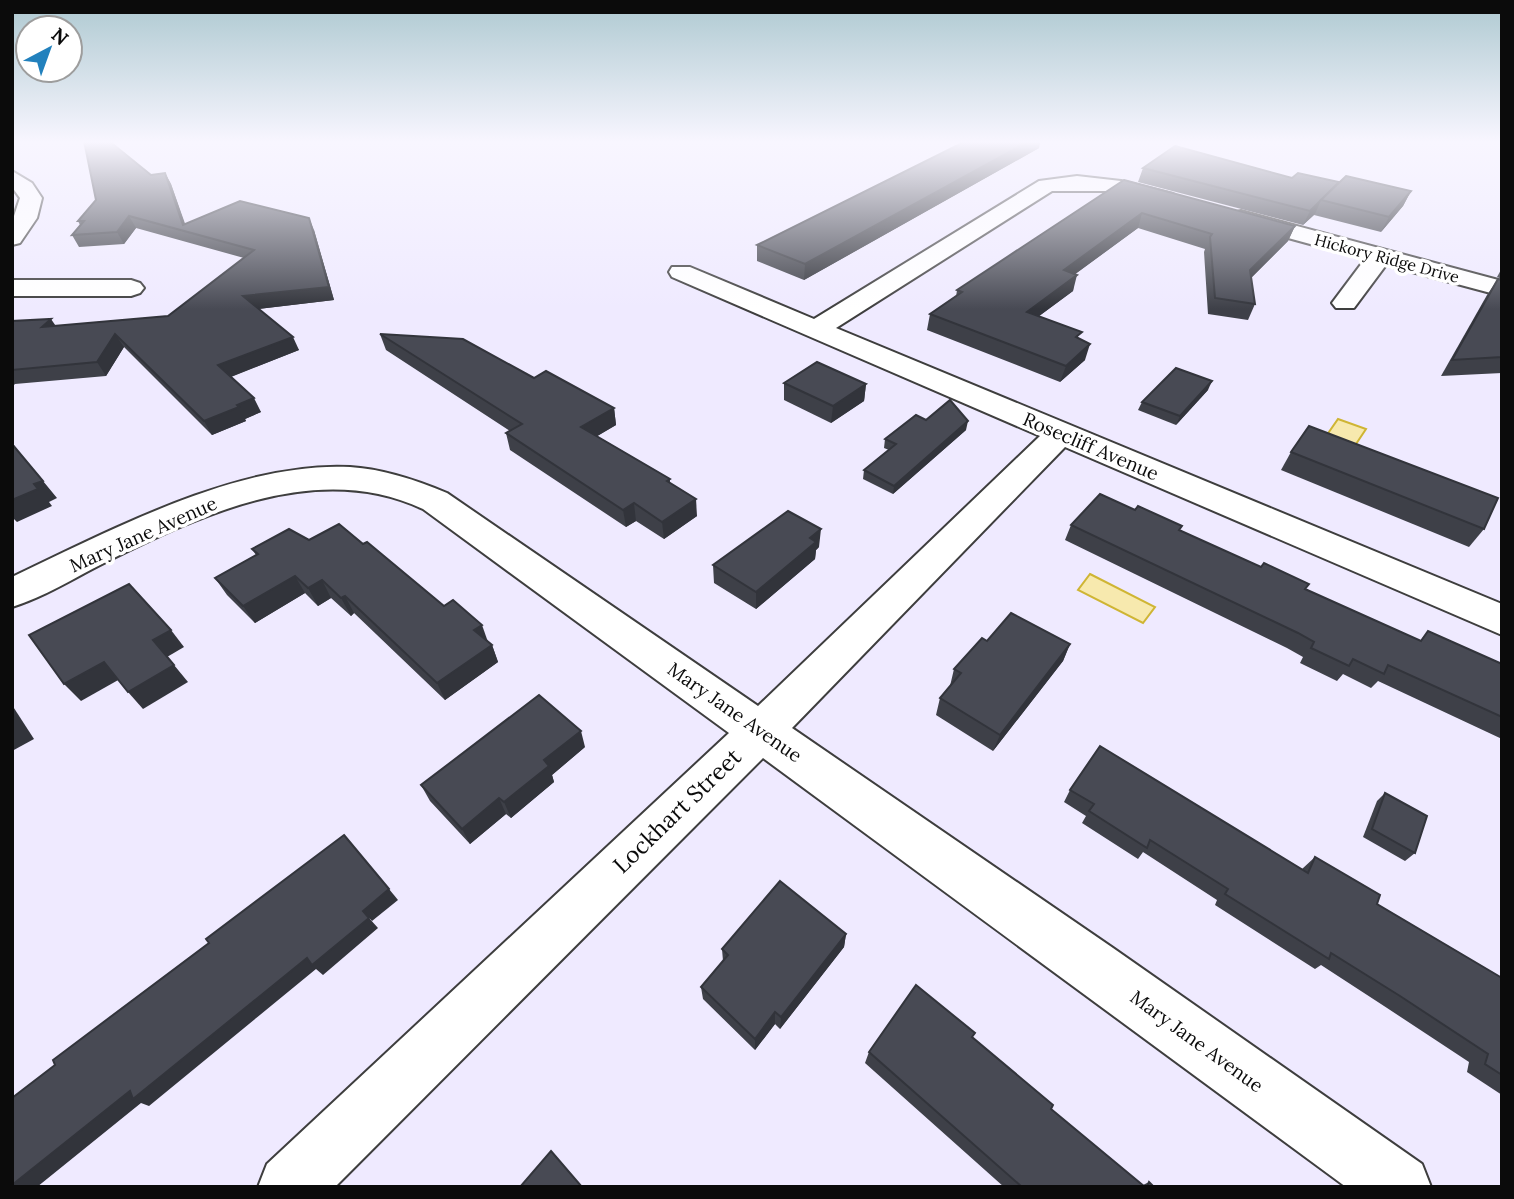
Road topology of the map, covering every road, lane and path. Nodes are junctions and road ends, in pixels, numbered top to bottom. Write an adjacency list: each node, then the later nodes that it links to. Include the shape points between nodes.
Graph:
1 (30, 197): 6 (street, via 26,218)
2 (1027, 197): 13 (street)
3 (1162, 197): 4 (street)
4 (1192, 205)
5 (1219, 212): 7 (street, Hickory Ridge Drive)
6 (12, 238)
7 (1380, 256): 11 (street, Hickory Ridge Drive); 12 (street)
8 (681, 272): 13 (street, Rosecliff Avenue)
9 (12, 288): 10 (street)
10 (131, 288)
11 (1502, 289)
12 (1345, 303)
13 (816, 329): 14 (street, Rosecliff Avenue)
14 (1061, 433): 16 (street, Rosecliff Avenue); 17 (street, Lockhart Street)
15 (12, 593): 17 (street, Mary Jane Avenue, via 215,500 314,478 394,484 435,501)
16 (1502, 620)
17 (761, 731): 18 (street, Lockhart Street); 19 (street, Mary Jane Avenue)
18 (290, 1187)
19 (1399, 1187)

